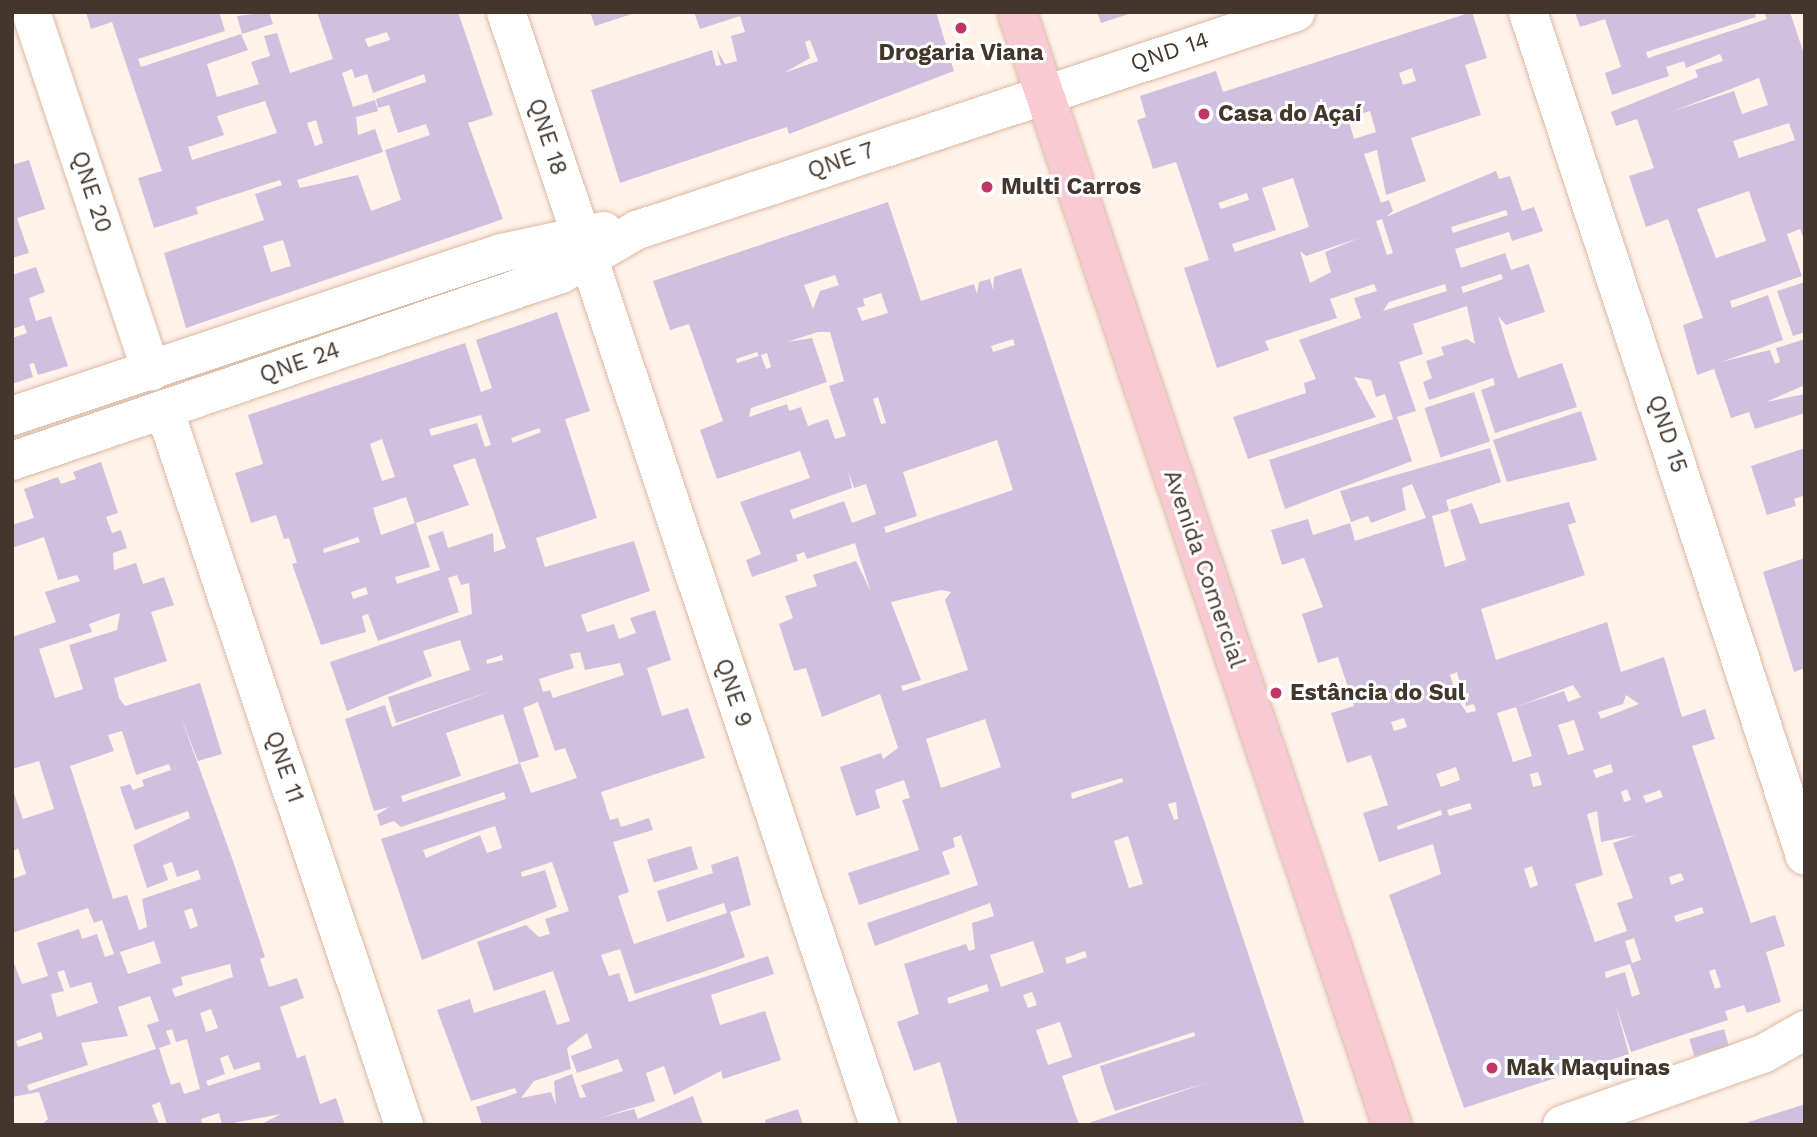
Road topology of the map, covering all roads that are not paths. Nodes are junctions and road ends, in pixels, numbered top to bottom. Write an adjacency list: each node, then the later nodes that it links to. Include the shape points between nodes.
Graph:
1 (31, 12): 8 (street, QNE 20)
2 (506, 12): 7 (street, QNE 18)
3 (1017, 12): 6 (main road, Avenida Comercial)
4 (1296, 12): 6 (street, QND 14)
5 (1528, 12): 12 (street, QND 15)
6 (1044, 92): 7 (street, QNE 7); 18 (main road, Avenida Comercial)
7 (582, 246): 8 (street, QNE 24); 9 (street, QNE 24); 17 (street, QNE 9)
8 (150, 371): 10 (street, QNE 24)
9 (164, 409): 11 (street, QNE 24); 16 (street, QNE 11)
10 (12, 416)
11 (12, 461)
12 (1805, 856)
13 (1805, 1030): 15 (street)
14 (1805, 1051): 15 (street)
15 (1763, 1054): 19 (street)
16 (404, 1125)
17 (878, 1125)
18 (1392, 1125)
19 (1562, 1125)

